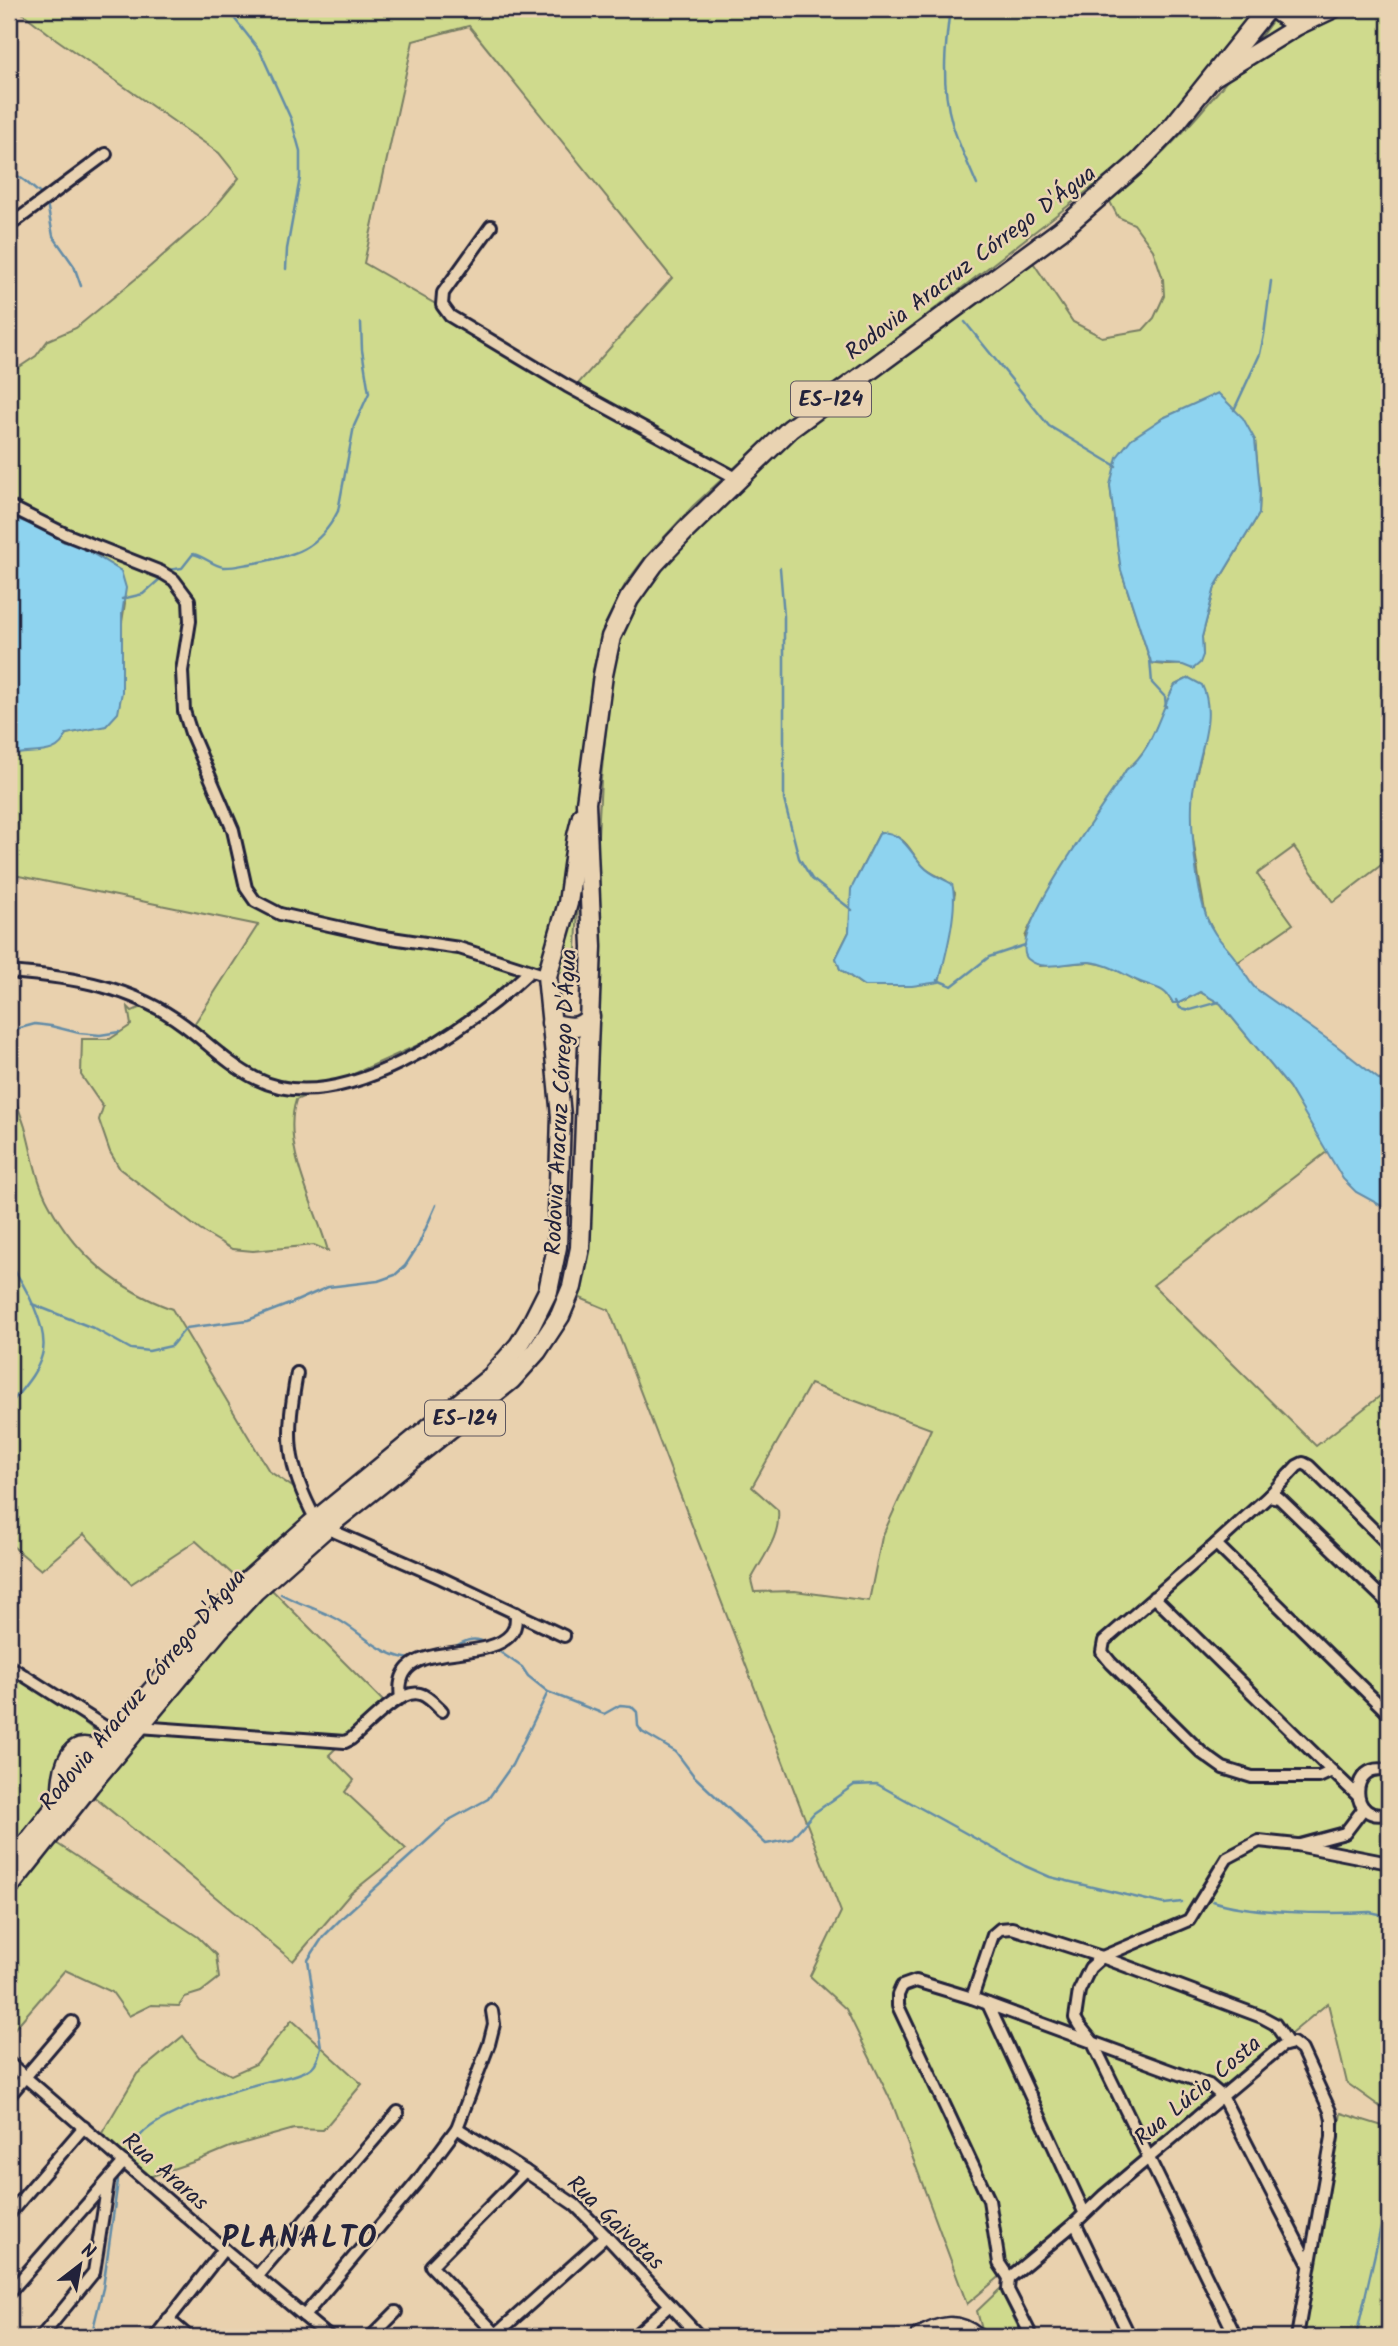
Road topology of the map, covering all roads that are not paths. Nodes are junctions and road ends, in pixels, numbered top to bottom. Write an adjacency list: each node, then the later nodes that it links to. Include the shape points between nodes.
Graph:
1 (1267, 9): 5 (main road, Rodovia Aracruz Córrego D'Água / ES-124)
2 (1276, 9): 4 (street)
3 (1334, 9): 4 (street)
4 (1298, 26): 5 (street)
5 (1209, 81): 9 (main road, Rodovia Aracruz Córrego D'Água / ES-124, via 1139,162 1061,230 790,429)
6 (106, 154): 7 (street)
7 (9, 226)
8 (491, 226): 9 (street, via 443,293 442,304 450,316)
9 (737, 480): 11 (main road, Rodovia Aracruz Córrego D'Água / ES-124, via 654,564 629,599 611,637)
10 (9, 506): 15 (street, via 65,534 162,572 183,590 191,610 182,671 184,711 233,830 246,888 255,901 280,914 460,948)
11 (586, 803): 12 (main road, Rodovia Aracruz Córrego D'Água / ES-124); 13 (main road, Rodovia Aracruz Córrego D'Água / ES-124)
12 (556, 944): 13 (main road, via 574,940); 15 (main road, Rodovia Aracruz Córrego D'Água / ES-124)
13 (592, 947): 16 (main road, Rodovia Aracruz Córrego D'Água / ES-124)
14 (9, 972): 15 (street, via 78,979 124,992 173,1017 257,1080 308,1089 346,1083 399,1064)
15 (539, 974): 17 (main road, Rodovia Aracruz Córrego D'Água / ES-124)
16 (590, 1017): 17 (main road, via 577,1027); 20 (main road, Rodovia Aracruz Córrego D'Água / ES-124, via 580,1248 560,1316 511,1380)
17 (551, 1023): 20 (main road, Rodovia Aracruz Córrego D'Água / ES-124, via 561,1116 559,1230 548,1291 519,1345 491,1377)
18 (297, 1373): 20 (street, via 290,1446 298,1484)
19 (1269, 1496): 21 (street); 22 (street, via 1303,1463); 24 (street, via 1288,1505)
20 (321, 1524): 25 (street); 31 (main road, Rodovia Aracruz Córrego D'Água / ES-124, via 237,1610); 32 (main road, Rodovia Aracruz Córrego D'Água / ES-124, via 246,1582)
21 (1216, 1544): 23 (street); 30 (street)
22 (1389, 1545)
23 (1154, 1597): 34 (street); 34 (street, via 1104,1641 1102,1652 1202,1753 1223,1768 1252,1777 1320,1777)
24 (1389, 1604)
25 (516, 1613): 26 (street); 28 (street, via 515,1628 507,1638 412,1664 402,1679)
26 (564, 1636)
27 (9, 1666): 32 (street)
28 (401, 1698): 29 (street, via 418,1693); 31 (street, via 345,1742)
29 (442, 1711)
30 (1389, 1714)
31 (139, 1727): 33 (main road, Rodovia Aracruz Córrego D'Água / ES-124)
32 (116, 1734): 33 (main road, Rodovia Aracruz Córrego D'Água / ES-124)
33 (104, 1757): 41 (main road, Rodovia Aracruz Córrego D'Água, via 82,1746 71,1754 62,1776 61,1799); 42 (main road, Rodovia Aracruz Córrego D'Água / ES-124)
34 (1332, 1771): 36 (street)
35 (1389, 1771): 36 (street, via 1364,1776)
36 (1358, 1796): 37 (street)
37 (1364, 1808): 38 (street, via 1377,1815); 39 (street, via 1345,1833)
38 (1389, 1813)
39 (1297, 1845): 40 (street); 43 (street, via 1259,1841 1227,1858 1189,1920)
40 (1389, 1863)
41 (9, 1866)
42 (9, 1887)
43 (1102, 1957): 44 (street, via 1012,1928 1000,1929 993,1935); 48 (street, via 1090,1968 1079,1991 1075,2018); 49 (street, via 1262,2017 1275,2024)
44 (972, 1998): 45 (street); 68 (street, via 916,1981 902,1986 898,2006 989,2200 999,2263)
45 (988, 2004): 48 (street); 61 (street)
46 (492, 2011): 56 (street, via 489,2044)
47 (72, 2022): 51 (street)
48 (1092, 2041): 53 (street, via 1209,2085); 57 (street)
49 (1288, 2043): 53 (street, Rua Lúcio Costa); 66 (street, Rua Lúcio Costa, via 1302,2050 1332,2120)
50 (9, 2063): 51 (street, Rua Araras)
51 (25, 2077): 52 (street); 55 (street, Rua Araras)
52 (9, 2096)
53 (1222, 2096): 57 (street, Rua Lúcio Costa); 66 (street)
54 (398, 2112): 67 (street)
55 (84, 2127): 58 (street, Rua Araras); 62 (street)
56 (457, 2128): 59 (street, Rua Gaivotas); 72 (street, via 418,2182)
57 (1148, 2159): 61 (street, Rua Lúcio Costa); 88 (street)
58 (124, 2162): 60 (street); 65 (street, Rua Araras)
59 (525, 2171): 64 (street, Rua Gaivotas, via 575,2205); 74 (street, via 431,2266)
60 (108, 2182): 69 (street); 75 (street, via 94,2272)
61 (1084, 2212): 63 (street, Rua Lúcio Costa)
62 (9, 2214)
63 (1075, 2223): 68 (street, Rua Lúcio Costa); 87 (street)
64 (606, 2236): 70 (street, Rua Gaivotas); 74 (street)
65 (224, 2249): 67 (street, Rua Araras); 73 (street)
66 (1308, 2263): 89 (street, Rua Lúcio Costa)
67 (257, 2276): 72 (street, Rua Araras)
68 (1009, 2278): 86 (street, via 1009,2290)
69 (9, 2293)
70 (670, 2305): 80 (street); 81 (street, Rua Gaivotas)
71 (396, 2312): 79 (street)
72 (304, 2315): 78 (street, Rua Araras)
73 (169, 2319): 76 (street); 77 (street)
74 (494, 2336)
75 (41, 2337)
76 (155, 2337)
77 (189, 2337)
78 (329, 2337)
79 (371, 2337)
80 (634, 2337)
81 (700, 2337)
82 (919, 2337): 85 (street, via 950,2325)
83 (944, 2337): 84 (street)
84 (956, 2337)
85 (977, 2337)
86 (1032, 2337)
87 (1130, 2337)
88 (1236, 2337)
89 (1297, 2337)

